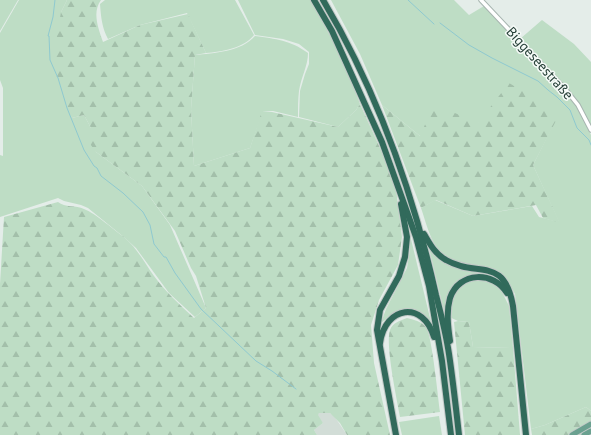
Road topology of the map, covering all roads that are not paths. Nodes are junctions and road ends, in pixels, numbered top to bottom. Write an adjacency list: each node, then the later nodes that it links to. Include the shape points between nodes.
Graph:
1 (314, 0): 5 (highway, via 356,80)
2 (323, 0): 6 (highway, via 342,32 382,119)
3 (481, 0): 4 (street, Biggeseestraße, via 566,90 578,105)
4 (591, 130)
5 (396, 177): 8 (highway, via 405,222 406,251 399,276 379,315 377,330); 10 (highway, via 425,272)
6 (420, 227): 7 (highway, via 433,248 445,260 488,270 499,276 508,288); 9 (highway)
7 (513, 306): 9 (highway, via 506,291 494,280 476,277 462,282 454,290 448,306 451,344); 16 (highway)
8 (380, 349): 10 (highway, via 383,330 388,321 400,314 410,313 421,316 429,324); 13 (highway)
9 (449, 353): 15 (highway)
10 (442, 360): 14 (highway)
11 (591, 424): 17 (main road)
12 (591, 431): 18 (main road)
13 (396, 435)
14 (451, 435)
15 (459, 435)
16 (527, 435)
17 (572, 435)
18 (584, 435)

